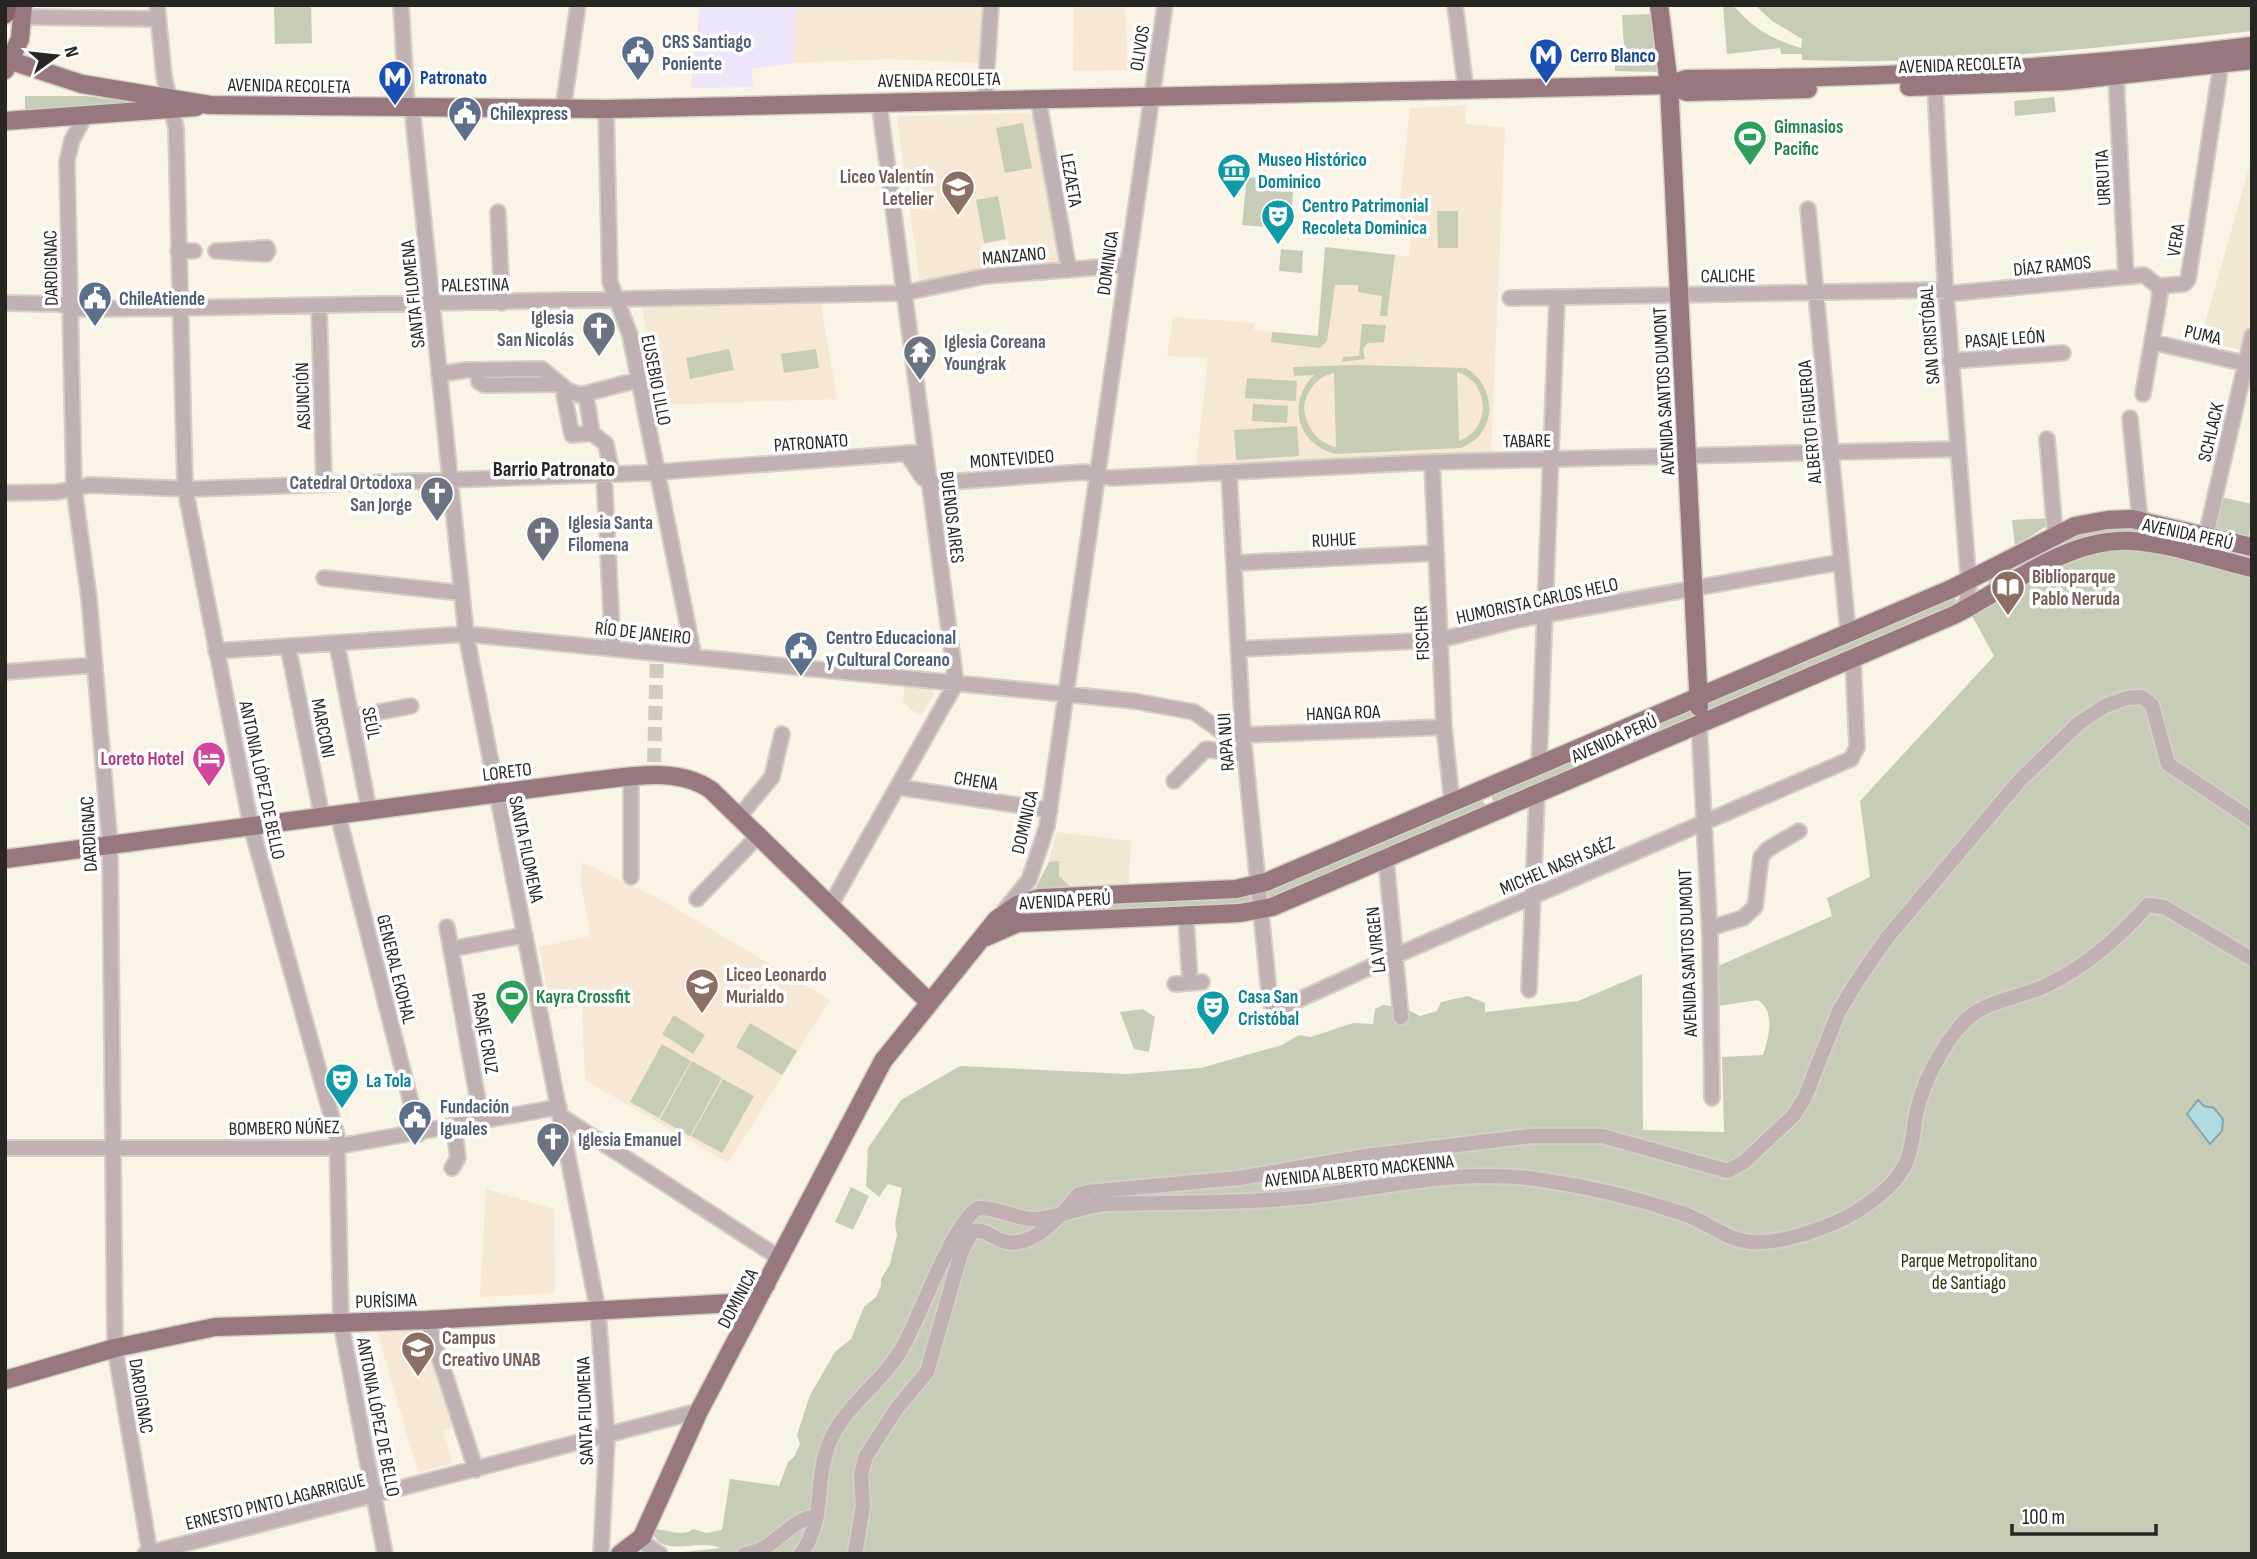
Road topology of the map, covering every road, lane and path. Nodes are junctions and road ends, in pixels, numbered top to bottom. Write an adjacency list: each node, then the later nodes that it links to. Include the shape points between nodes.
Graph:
1 (401, 5): 22 (street, SANTA FILOMENA)
2 (578, 5): 23 (street)
3 (991, 5): 19 (street)
4 (1165, 5): 17 (street, OLIVOS)
5 (1455, 5): 16 (street)
6 (1659, 5): 15 (main road, AVENIDA SANTOS DUMONT)
7 (15, 10): 8 (street); 11 (main road)
8 (158, 12): 21 (street, ANTONIA LÓPEZ DE BELLO)
9 (2252, 46): 13 (main road, AVENIDA RECOLETA)
10 (2252, 61): 12 (main road, AVENIDA RECOLETA)
11 (7, 63): 21 (main road, AVENIDA RECOLETA)
12 (2221, 64): 13 (main road, AVENIDA RECOLETA); 34 (street, VERA, via 2188,280)
13 (2120, 69): 14 (main road, AVENIDA RECOLETA); 33 (street, URRUTIA)
14 (1939, 80): 15 (main road, AVENIDA RECOLETA, via 1687,92); 35 (street, SAN CRISTÓBAL)
15 (1669, 85): 16 (main road, AVENIDA RECOLETA); 38 (main road, AVENIDA SANTOS DUMONT)
16 (1466, 91): 17 (main road, AVENIDA RECOLETA)
17 (1151, 96): 18 (main road, AVENIDA RECOLETA); 31 (street, DOMINICA)
18 (1038, 98): 19 (main road, AVENIDA RECOLETA); 32 (street, LEZAETA)
19 (985, 99): 20 (main road, AVENIDA RECOLETA)
20 (879, 102): 24 (main road, AVENIDA RECOLETA); 36 (street, BUENOS AIRES)
21 (170, 104): 22 (main road, AVENIDA RECOLETA); 25 (main road, AVENIDA RECOLETA); 29 (street, ANTONIA LÓPEZ DE BELLO, via 176,128)
22 (410, 107): 23 (main road, AVENIDA RECOLETA); 44 (street, SANTA FILOMENA)
23 (562, 109): 24 (main road, AVENIDA RECOLETA)
24 (606, 109): 41 (street, EUSEBIO LILLO, via 607,258)
25 (86, 114): 26 (main road, AVENIDA RECOLETA); 46 (street, DARDIGNAC, via 67,161)
26 (5, 121)
27 (1808, 209): 37 (street, ALBERTO FIGUEROA)
28 (498, 212): 43 (street)
29 (178, 251): 30 (street); 47 (street, ANTONIA LÓPEZ DE BELLO)
30 (194, 251)
31 (1128, 265): 32 (street, MANZANO); 71 (street, DOMINICA)
32 (1069, 270): 36 (street, MANZANO, via 986,276)
33 (2126, 277): 34 (street, DÍAZ RAMOS, via 2147,276); 35 (street, DÍAZ RAMOS)
34 (2158, 286): 49 (street, via 2161,295)
35 (1946, 292): 37 (street, CALICHE); 51 (street, SAN CRISTÓBAL)
36 (904, 293): 41 (street, PALESTINA); 62 (street, BUENOS AIRES)
37 (1815, 293): 38 (street, CALICHE); 63 (street, ALBERTO FIGUEROA)
38 (1679, 295): 39 (street, CALICHE); 65 (main road, AVENIDA SANTOS DUMONT)
39 (1557, 297): 40 (street, CALICHE); 66 (street)
40 (1510, 298)
41 (616, 301): 43 (street, PALESTINA); 54 (street, EUSEBIO LILLO, via 627,326)
42 (5, 303): 46 (street, PALESTINA)
43 (502, 303): 44 (street, PALESTINA)
44 (432, 304): 45 (street, PALESTINA); 53 (street, SANTA FILOMENA)
45 (319, 306): 47 (street, PALESTINA); 74 (street, ASUNCIÓN)
46 (69, 308): 47 (street, PALESTINA); 75 (street, DARDIGNAC)
47 (179, 309): 76 (street, ANTONIA LÓPEZ DE BELLO)
48 (2252, 336): 52 (street, SCHLACK)
49 (2152, 342): 52 (street, PUMA); 56 (street)
50 (2063, 352): 51 (street, PASAJE LEÓN)
51 (1951, 361): 61 (street, SAN CRISTÓBAL)
52 (2248, 365): 80 (street, SCHLACK)
53 (439, 374): 55 (street, via 546,369); 72 (street, SANTA FILOMENA)
54 (638, 380): 57 (street); 68 (street, EUSEBIO LILLO)
55 (563, 387): 57 (street); 59 (street, via 572,435)
56 (2143, 394)
57 (586, 395): 59 (street)
58 (2130, 418): 78 (street)
59 (592, 433): 70 (street, via 606,444)
60 (2047, 439): 79 (street)
61 (1956, 449): 63 (street, TABARE); 87 (street, SAN CRISTÓBAL)
62 (925, 452): 64 (street, PATRONATO); 73 (street, BUENOS AIRES)
63 (1831, 452): 65 (street, TABARE); 84 (street, ALBERTO FIGUEROA)
64 (907, 454): 68 (street, PATRONATO); 73 (street)
65 (1687, 455): 66 (street, TABARE); 88 (main road, AVENIDA SANTOS DUMONT)
66 (1550, 458): 67 (street, TABARE); 92 (street)
67 (1432, 462): 69 (street, TABARE); 82 (street, FISCHER)
68 (656, 472): 70 (street, PATRONATO); 101 (street, EUSEBIO LILLO)
69 (1230, 472): 71 (street, TABARE); 83 (street, RAPA NUI)
70 (608, 474): 72 (street, PATRONATO); 98 (street)
71 (1098, 476): 73 (street, MONTEVIDEO, via 1084,472); 106 (street, DOMINICA)
72 (450, 479): 74 (street, PATRONATO); 90 (street, SANTA FILOMENA)
73 (929, 482): 105 (street, BUENOS AIRES)
74 (324, 484): 76 (street, PATRONATO)
75 (75, 488): 76 (street, PATRONATO); 77 (street, PATRONATO); 103 (street, DARDIGNAC)
76 (185, 488): 100 (street, ANTONIA LÓPEZ DE BELLO)
77 (5, 493)
78 (2140, 520): 79 (main road, AVENIDA PERÚ, via 2096,521); 80 (main road, AVENIDA PERÚ)
79 (2055, 533): 87 (main road, AVENIDA PERÚ)
80 (2206, 536): 81 (main road, AVENIDA PERÚ)
81 (2252, 547)
82 (1436, 553): 83 (street, RUHUE); 95 (street, FISCHER)
83 (1234, 562): 99 (street, RAPA NUI)
84 (1841, 562): 88 (street, HUMORISTA CARLOS HELO); 93 (street, ALBERTO FIGUEROA)
85 (2252, 568): 89 (main road, AVENIDA PERÚ, via 2152,544 2118,541 2071,552)
86 (324, 578): 90 (street)
87 (1968, 581): 89 (street, via 1980,589); 91 (street, SAN CRISTÓBAL, via 1969,594); 93 (main road, AVENIDA PERÚ)
88 (1693, 589): 92 (street, HUMORISTA CARLOS HELO); 107 (main road, AVENIDA SANTOS DUMONT)
89 (1999, 589): 91 (main road, AVENIDA PERÚ)
90 (462, 593): 94 (street, SANTA FILOMENA)
91 (1959, 612): 102 (main road, AVENIDA PERÚ)
92 (1544, 615): 95 (street, HUMORISTA CARLOS HELO); 117 (street)
93 (1848, 632): 107 (main road, AVENIDA PERÚ)
94 (466, 634): 96 (street, RÍO DE JANEIRO); 98 (street, RÍO DE JANEIRO); 122 (street, SANTA FILOMENA)
95 (1440, 640): 99 (street, HUMORISTA CARLOS HELO); 112 (street, FISCHER)
96 (337, 643): 97 (street, RÍO DE JANEIRO); 109 (street, SEÚL)
97 (288, 646): 100 (street, RÍO DE JANEIRO); 128 (street, MARCONI)
98 (613, 649): 101 (street, RÍO DE JANEIRO)
99 (1238, 649): 114 (street, RAPA NUI)
100 (216, 651): 132 (street, ANTONIA LÓPEZ DE BELLO)
101 (694, 657): 105 (street, RÍO DE JANEIRO)
102 (1853, 659): 111 (main road, AVENIDA PERÚ); 131 (street, MICHEL NASH SAÉZ, via 1855,755)
103 (95, 665): 104 (street); 135 (street, DARDIGNAC)
104 (5, 672)
105 (956, 683): 106 (street, RÍO DE JANEIRO); 121 (street)
106 (1066, 695): 110 (street, via 1189,711); 126 (street, DOMINICA)
107 (1698, 696): 111 (main road, AVENIDA SANTOS DUMONT); 117 (main road, AVENIDA PERÚ)
108 (411, 706): 109 (street)
109 (352, 717): 125 (street, SEÚL)
110 (1209, 720): 114 (street, via 1222,732); 115 (street)
111 (1699, 723): 123 (main road, AVENIDA PERÚ); 131 (street, AVENIDA SANTOS DUMONT)
112 (1444, 727): 114 (street, HANGA ROA); 124 (street, FISCHER)
113 (782, 734): 129 (street, via 772,777)
114 (1243, 735): 116 (street, RAPA NUI)
115 (1206, 749): 116 (street); 119 (street)
116 (1244, 755): 139 (street, RAPA NUI)
117 (1539, 764): 120 (main road, AVENIDA PERÚ)
118 (631, 777): 122 (main road, LORETO); 129 (main road, LORETO, via 654,769 704,785); 138 (street)
119 (1174, 781)
120 (1490, 786): 124 (main road, AVENIDA PERÚ); 127 (main road, via 1486,801)
121 (897, 787): 126 (street, CHENA); 143 (street)
122 (495, 793): 125 (main road, LORETO); 150 (street, SANTA FILOMENA)
123 (1537, 794): 127 (main road, AVENIDA PERÚ); 141 (street)
124 (1452, 802): 139 (main road, AVENIDA PERÚ)
125 (369, 810): 128 (main road, LORETO)
126 (1049, 810): 140 (street, DOMINICA)
127 (1500, 810): 137 (main road, AVENIDA PERÚ)
128 (330, 816): 132 (main road, LORETO); 164 (street, GENERAL EKDHAL)
129 (739, 817): 134 (main road, LORETO)
130 (2252, 820): 169 (street, via 2168,765 2152,705 2142,697 2105,706 2079,723 2020,780 1886,939 1839,1011 1794,1115 1728,1171 1602,1136 1531,1136 1366,1156 1239,1178 1087,1192)
131 (1703, 822): 141 (street, MICHEL NASH SAÉZ); 149 (street, AVENIDA SANTOS DUMONT)
132 (251, 826): 135 (main road, LORETO); 166 (street, ANTONIA LÓPEZ DE BELLO)
133 (1799, 831): 149 (street, via 1761,857 1755,907 1743,918)
134 (759, 835): 142 (street); 143 (main road, LORETO)
135 (110, 845): 136 (main road, LORETO); 165 (street, DARDIGNAC)
136 (5, 859)
137 (1386, 859): 144 (main road, AVENIDA PERÚ); 153 (street, LA VIRGEN)
138 (631, 877)
139 (1258, 885): 140 (main road, AVENIDA PERÚ, via 1039,898); 144 (street, RAPA NUI)
140 (1025, 894): 145 (main road, AVENIDA PERÚ); 147 (main road, via 1032,914)
141 (1533, 896): 153 (street, MICHEL NASH SAÉZ); 156 (street)
142 (697, 900)
143 (830, 906): 157 (main road, LORETO)
144 (1261, 910): 146 (main road, AVENIDA PERÚ); 158 (street, RAPA NUI)
145 (1001, 914): 151 (main road, DOMINICA)
146 (1186, 916): 147 (main road, AVENIDA PERÚ); 155 (street)
147 (1047, 922): 151 (main road, AVENIDA PERÚ, via 1011,924)
148 (447, 927): 152 (street, PASAJE CRUZ)
149 (1710, 928): 160 (street, AVENIDA SANTOS DUMONT)
150 (525, 935): 152 (street); 161 (street, SANTA FILOMENA)
151 (981, 941): 157 (main road, DOMINICA)
152 (451, 949): 162 (street, PASAJE CRUZ)
153 (1396, 955): 158 (street, MICHEL NASH SAÉZ, via 1286,1006); 159 (street, LA VIRGEN)
154 (2252, 959): 169 (street, AVENIDA ALBERTO MACKENNA, via 2164,906 2148,905 2122,935 2078,967 1971,1016 1929,1078 1906,1163 1897,1176 1847,1217 1779,1240 1741,1241 1685,1214 1612,1192 1525,1178 1437,1178 1300,1197 1103,1204)
155 (1189, 983)
156 (1529, 990)
157 (928, 1001): 170 (main road, DOMINICA, via 883,1061)
158 (1273, 1007)
159 (1401, 1017)
160 (1712, 1098)
161 (560, 1112): 162 (street, BOMBERO NÚÑEZ); 170 (street); 173 (street, SANTA FILOMENA)
162 (482, 1123): 163 (street, BOMBERO NÚÑEZ)
163 (454, 1128): 164 (street, BOMBERO NÚÑEZ); 168 (street, via 458,1158)
164 (419, 1134): 166 (street, BOMBERO NÚÑEZ)
165 (113, 1147): 166 (street, BOMBERO NÚÑEZ); 167 (street, BOMBERO NÚÑEZ); 177 (street, DARDIGNAC)
166 (338, 1147): 175 (street, ANTONIA LÓPEZ DE BELLO)
167 (5, 1148)
168 (452, 1168)
169 (1064, 1211): 183 (street, AVENIDA ALBERTO MACKENNA, via 1033,1219 985,1207 972,1212 900,1352 835,1430 827,1447); 191 (street, via 1035,1237 1021,1243 983,1230 972,1231 961,1253 927,1372 883,1426 866,1456)
170 (781, 1258): 171 (main road, DOMINICA)
171 (769, 1283): 172 (main road, PURÍSIMA); 176 (main road, DOMINICA)
172 (732, 1303): 173 (main road, PURÍSIMA); 176 (main road, via 746,1309)
173 (598, 1311): 174 (main road, PURÍSIMA); 180 (street, SANTA FILOMENA)
174 (427, 1320): 175 (main road, PURÍSIMA); 181 (street)
175 (341, 1323): 177 (main road, PURÍSIMA, via 215,1327); 182 (street, ANTONIA LÓPEZ DE BELLO)
176 (747, 1324): 179 (main road, DOMINICA)
177 (115, 1348): 178 (main road, PURÍSIMA); 185 (street, DARDIGNAC)
178 (5, 1380)
179 (699, 1411): 180 (street, ERNESTO PINTO LAGARRIGUE); 184 (main road, DOMINICA)
180 (607, 1437): 181 (street, ERNESTO PINTO LAGARRIGUE); 187 (street, SANTA FILOMENA)
181 (476, 1469): 182 (street, ERNESTO PINTO LAGARRIGUE)
182 (374, 1496): 185 (street, ERNESTO PINTO LAGARRIGUE); 186 (street, ANTONIA LÓPEZ DE BELLO)
183 (817, 1516): 189 (street, via 792,1525 759,1552); 190 (street, AVENIDA ALBERTO MACKENNA, via 814,1533)
184 (631, 1549): 188 (street, via 647,1545)
185 (148, 1553)
186 (385, 1554)
187 (601, 1554)
188 (660, 1554)
189 (745, 1554)
190 (801, 1554)
191 (855, 1554)

